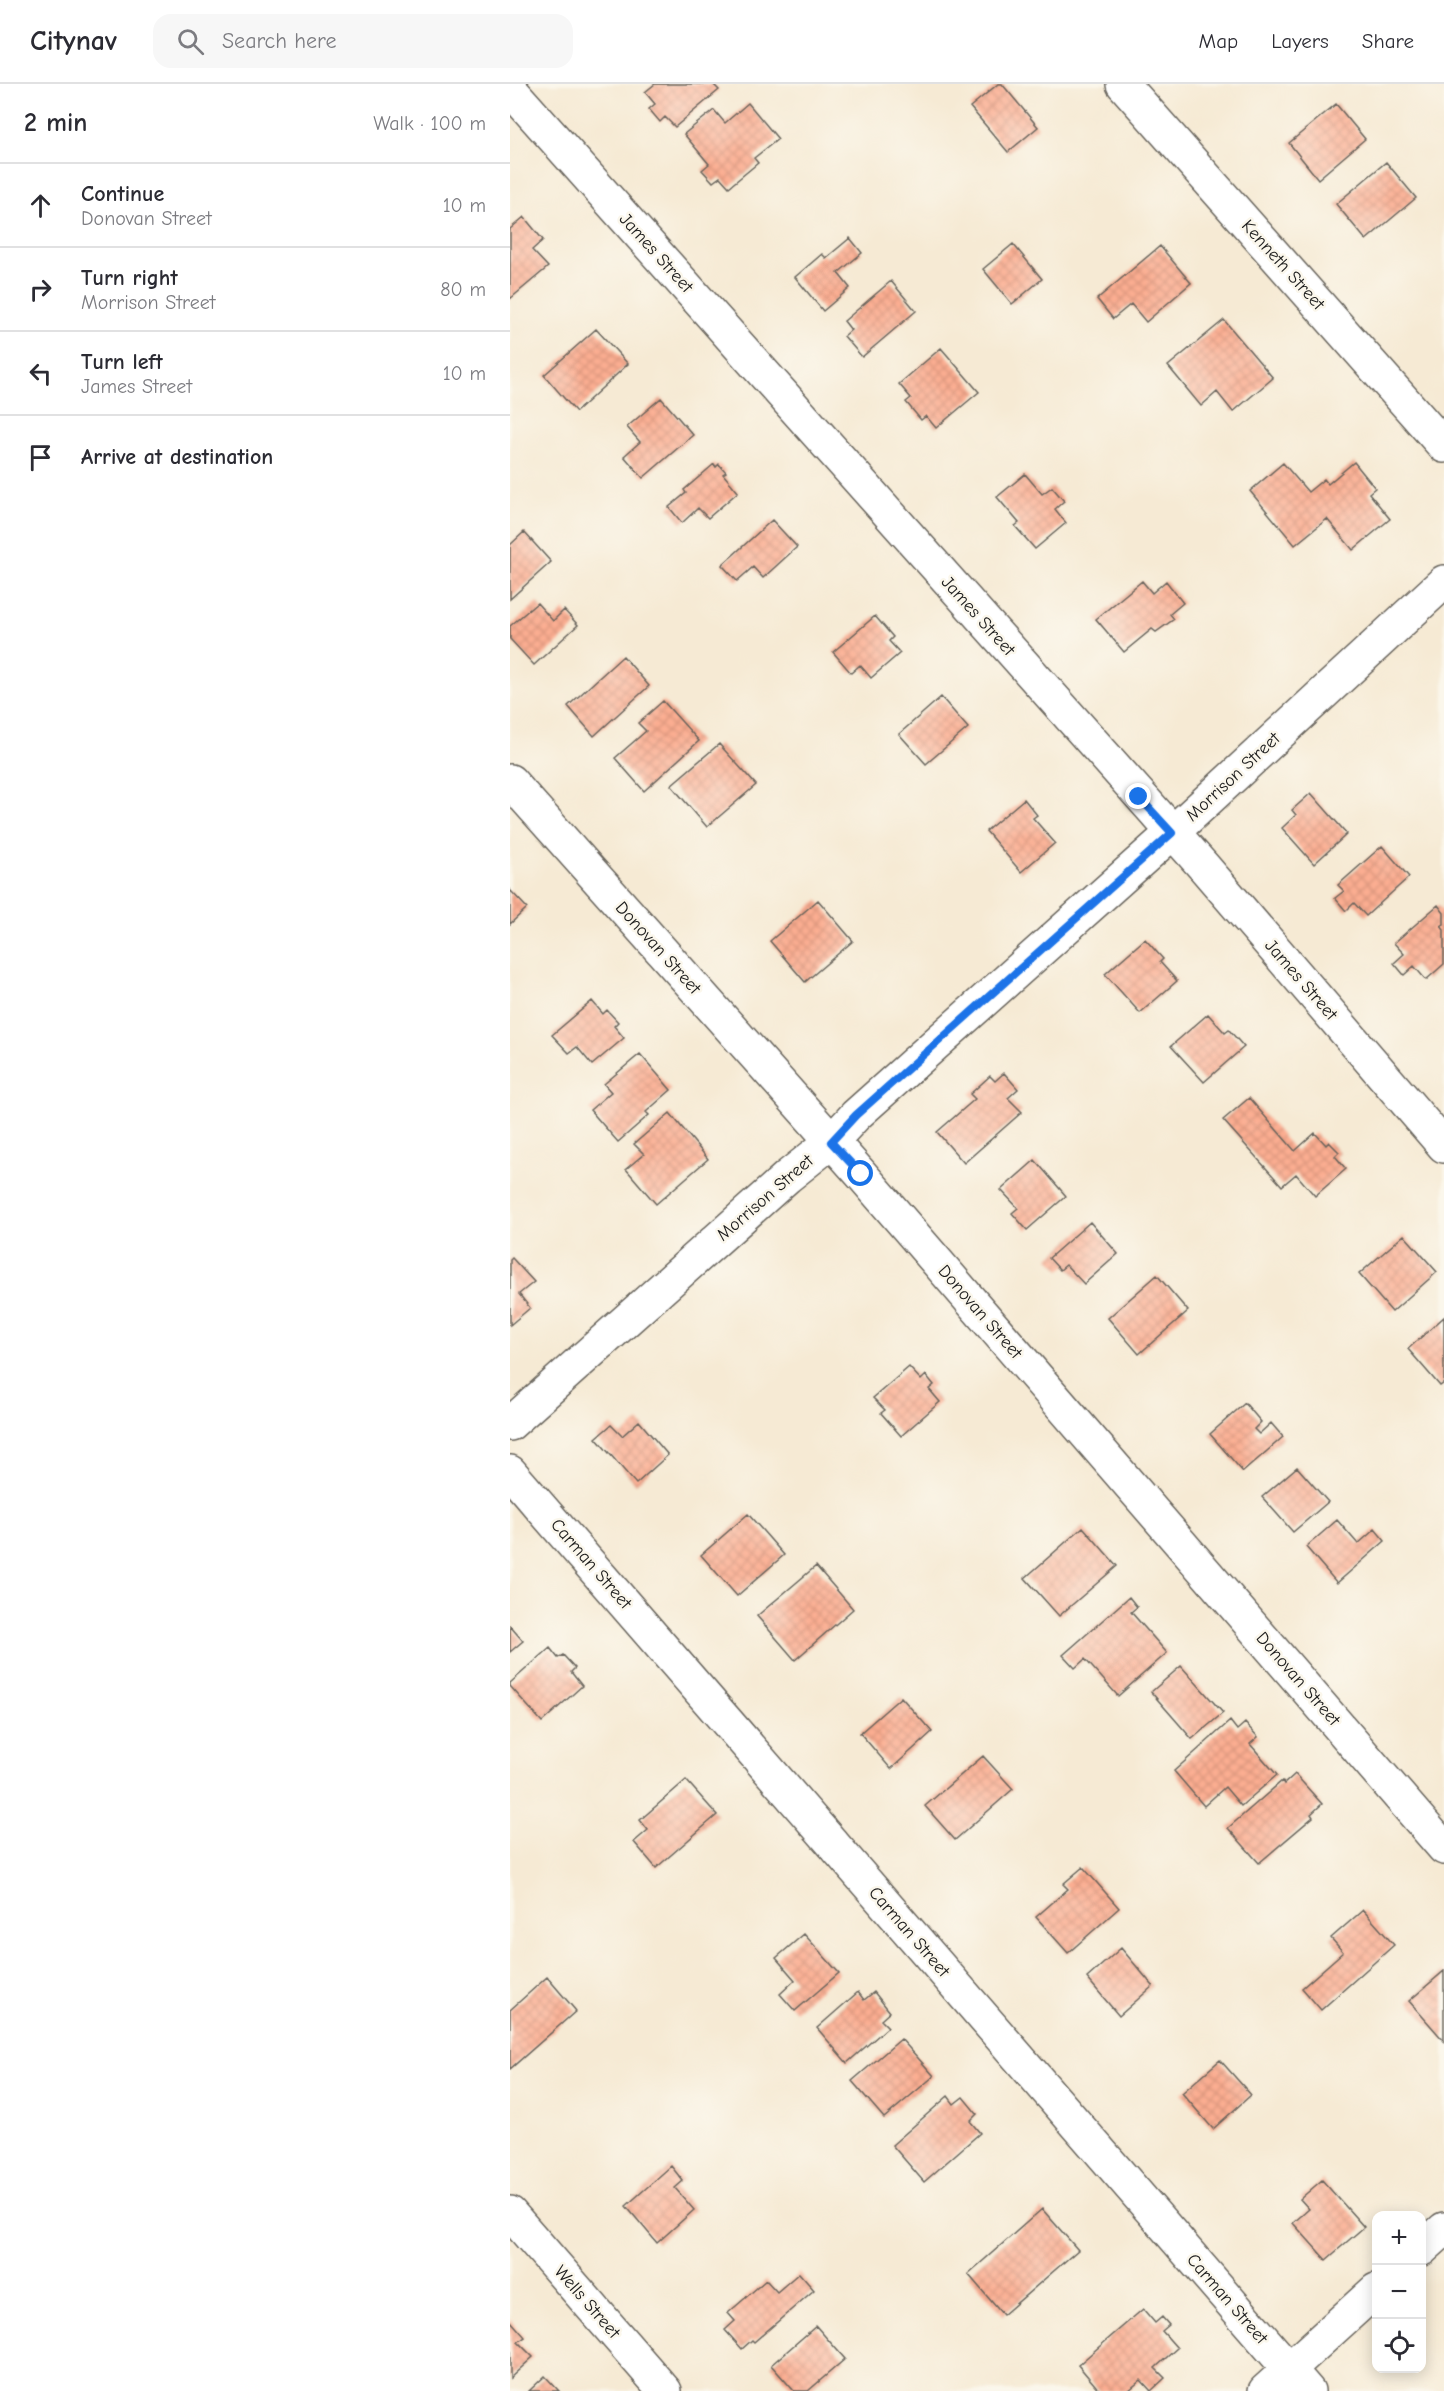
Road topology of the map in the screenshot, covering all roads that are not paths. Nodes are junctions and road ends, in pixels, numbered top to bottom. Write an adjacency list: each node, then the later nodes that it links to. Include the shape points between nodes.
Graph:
1 (1123, 84): 3 (street, Kenneth Street)
2 (510, 89): 6 (street, James Street)
3 (1444, 446)
4 (1444, 582): 6 (street, Morrison Street)
5 (510, 781): 7 (street, Donovan Street)
6 (1172, 833): 7 (street, Morrison Street, via 856,1115); 8 (street, James Street)
7 (831, 1142): 9 (street, Morrison Street); 11 (street, Donovan Street)
8 (1444, 1146)
9 (510, 1424)
10 (510, 1472): 16 (street, Carman Street)
11 (1444, 1848)
12 (510, 2213): 17 (street, Wells Street)
13 (1444, 2229): 14 (street)
14 (1426, 2245)
15 (1372, 2296): 16 (street)
16 (1298, 2380): 18 (street)
17 (665, 2391)
18 (1265, 2391)

